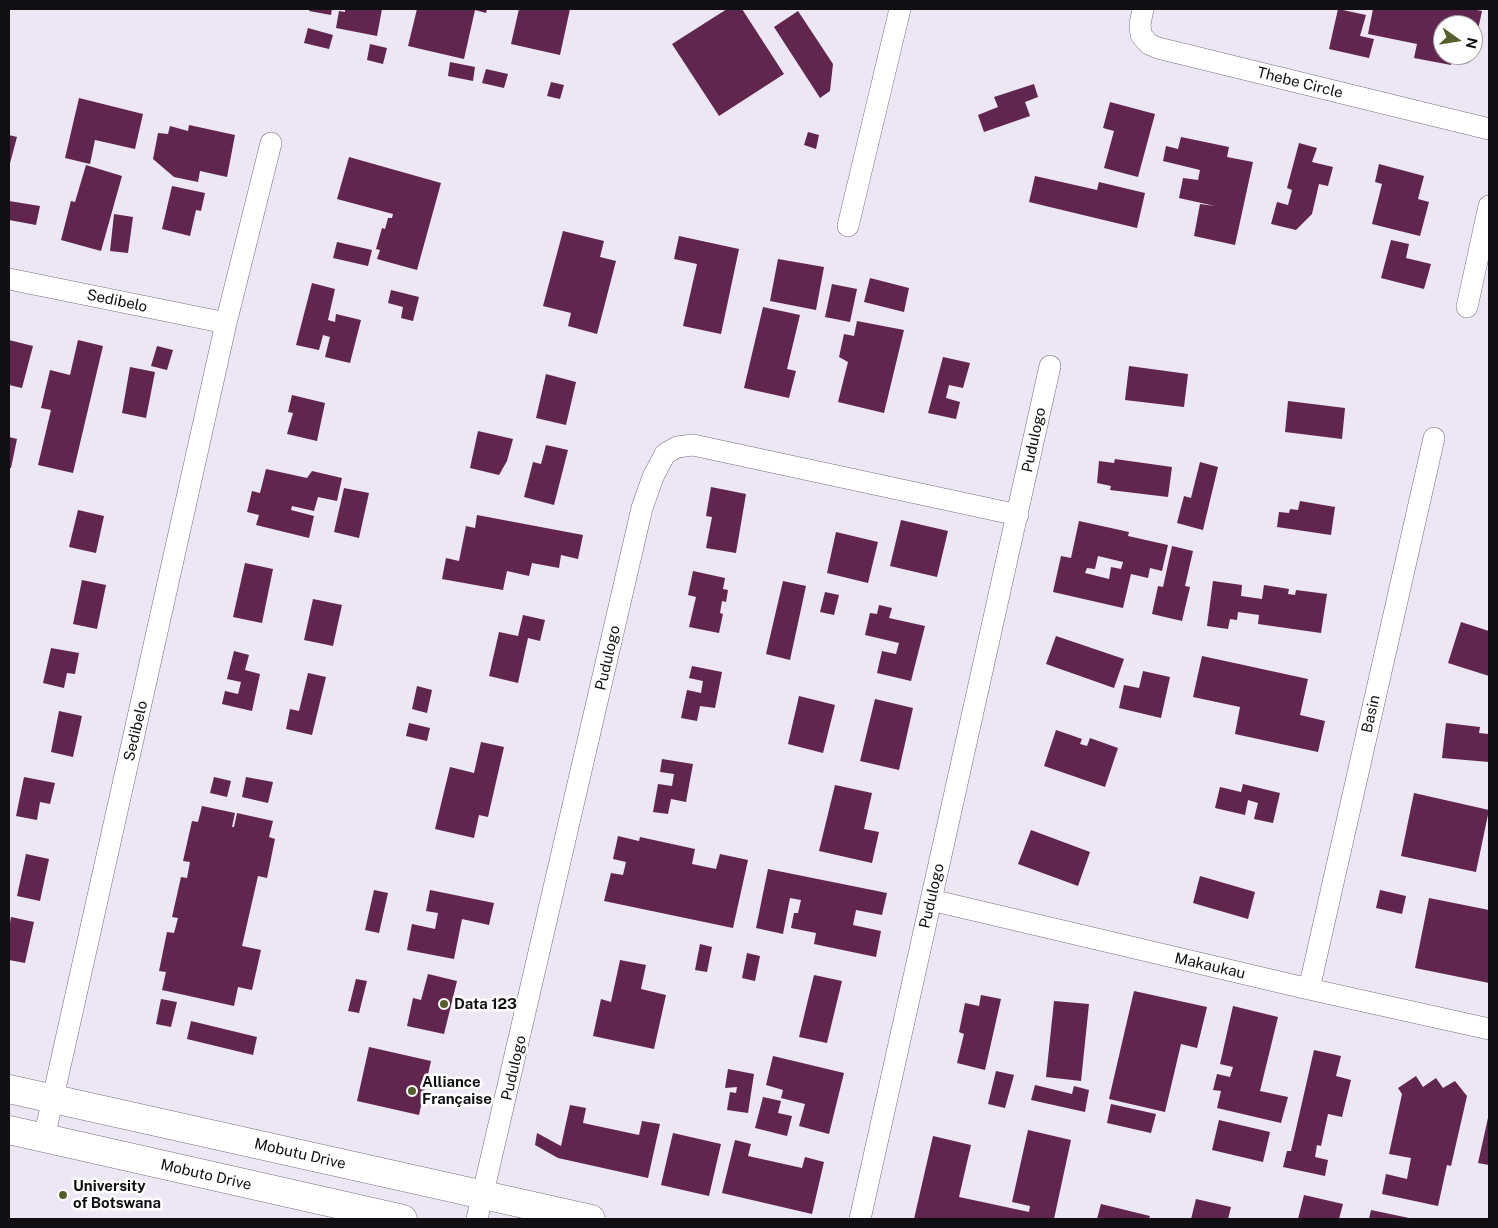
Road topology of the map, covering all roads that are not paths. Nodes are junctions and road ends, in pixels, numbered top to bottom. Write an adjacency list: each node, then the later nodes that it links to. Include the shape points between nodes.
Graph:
1 (900, 9): 6 (street)
2 (1143, 9): 3 (street, Thebe Circle, via 1142,35 1149,44 1158,48)
3 (1489, 128)
4 (272, 143): 9 (street, Sedibelo)
5 (1489, 206): 8 (street)
6 (848, 226)
7 (9, 279): 9 (street, Sedibelo)
8 (1467, 307)
9 (226, 324): 17 (street, Sedibelo)
10 (1050, 366): 12 (street, Pudulogo)
11 (1434, 438): 14 (street, Basin)
12 (1018, 515): 13 (street, Pudulogo); 21 (street, Pudulogo, via 693,445 676,447 665,454 642,508)
13 (931, 900): 14 (street, Makaukau); 24 (street, Pudulogo)
14 (1309, 989): 15 (street, Makaukau)
15 (1489, 1029)
16 (9, 1089): 17 (main road, Mobutu Drive)
17 (54, 1099): 19 (street, Sedibelo); 20 (main road, Mobutu Drive)
18 (9, 1130): 19 (main road, Mobuto Drive)
19 (44, 1138): 22 (main road, Mobuto Drive)
20 (414, 1180): 21 (main road, Mobutu Drive); 22 (main road)
21 (481, 1208): 23 (main road, Mobutu Drive)
22 (404, 1219)
23 (591, 1219)
24 (860, 1219)

